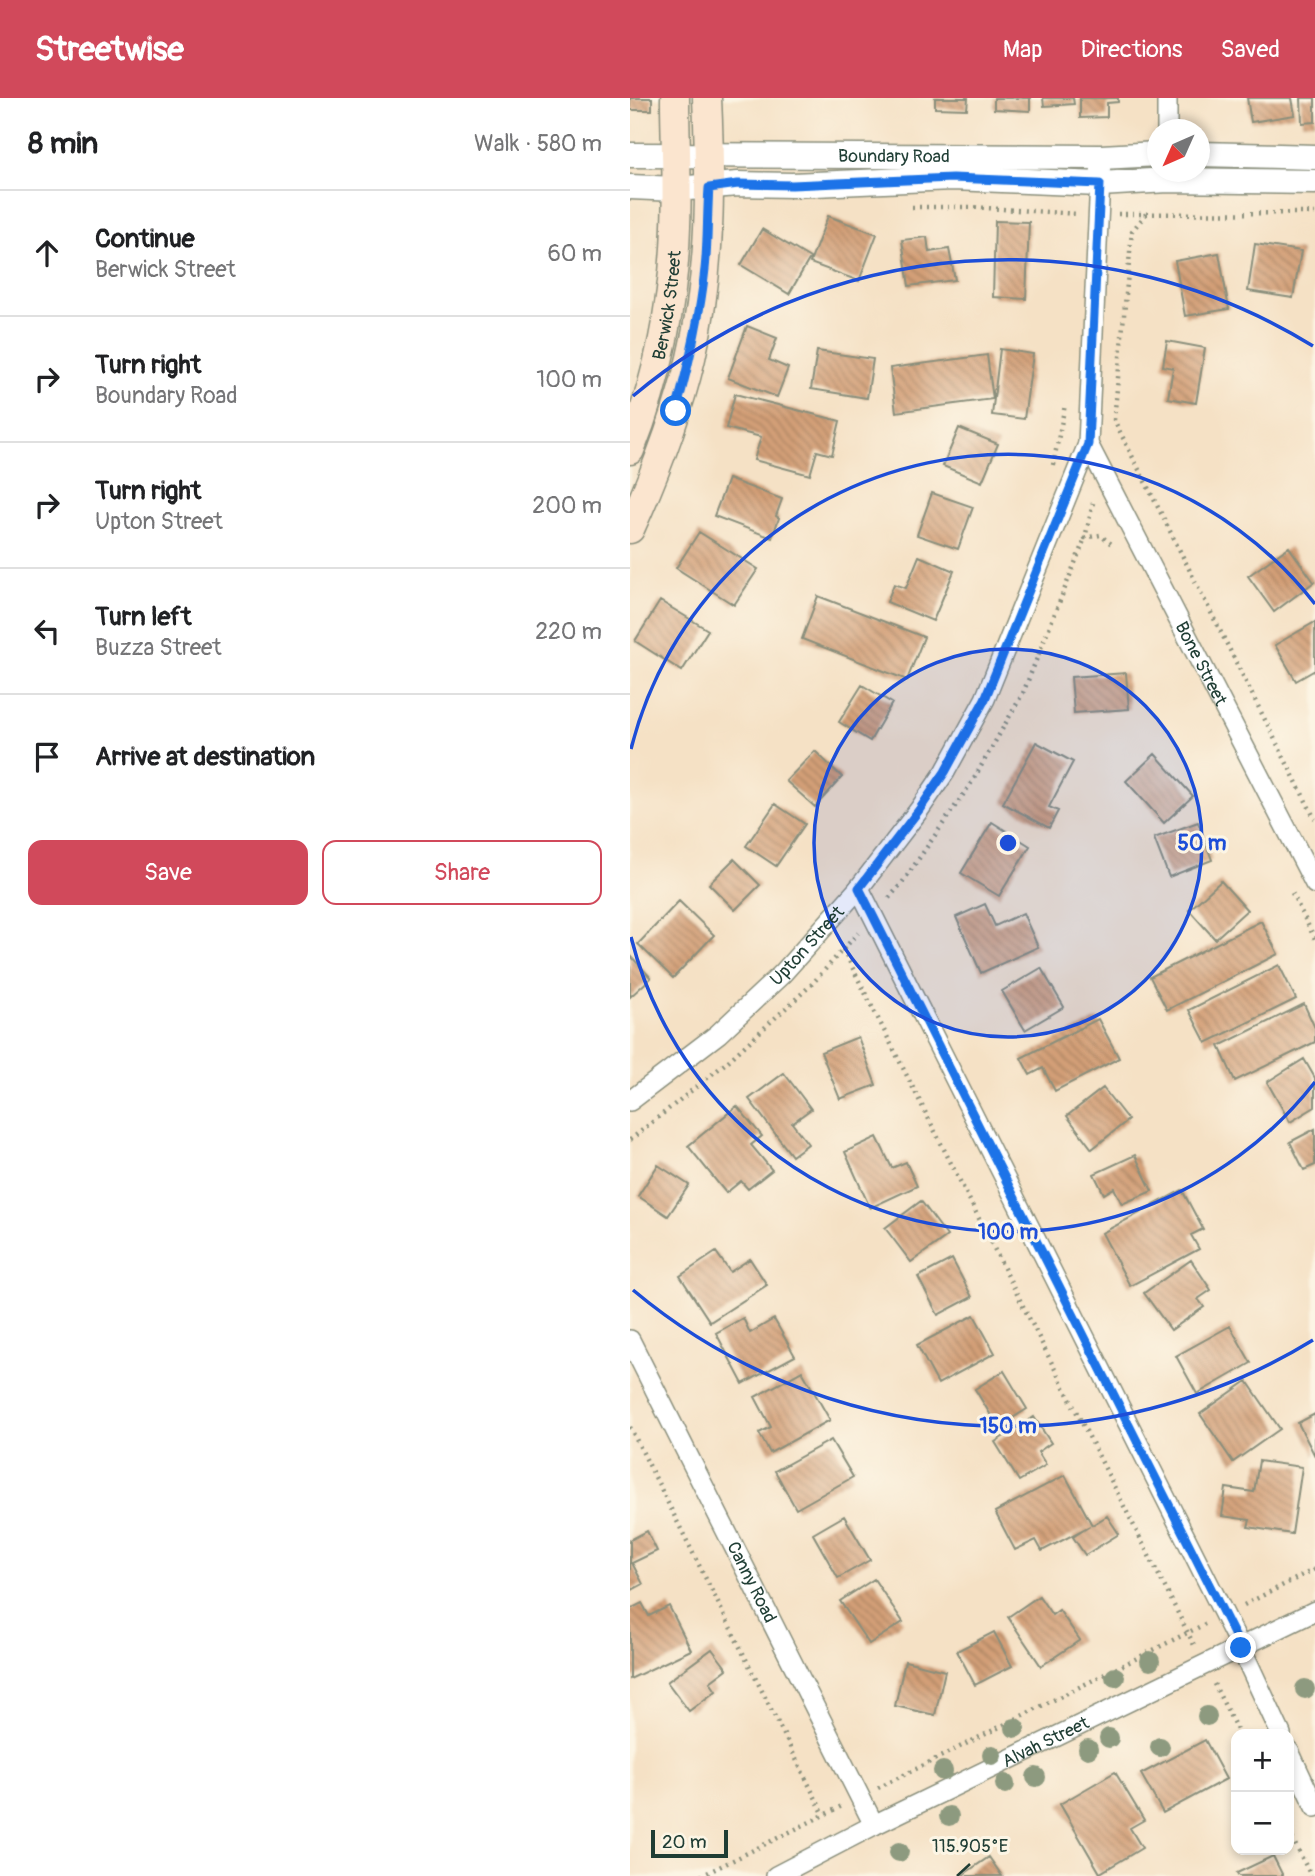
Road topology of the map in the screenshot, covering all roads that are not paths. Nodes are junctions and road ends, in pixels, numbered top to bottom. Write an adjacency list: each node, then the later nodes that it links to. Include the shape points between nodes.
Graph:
1 (675, 98): 9 (main road, Berwick Street)
2 (707, 98): 7 (main road, Berwick Street)
3 (1167, 98): 4 (street)
4 (1167, 119)
5 (1210, 154): 11 (street)
6 (630, 155): 9 (street, Boundary Road)
7 (708, 155): 9 (street, Boundary Road); 10 (street, Boundary Road); 15 (main road, Berwick Street)
8 (1147, 155): 10 (street, Boundary Road)
9 (677, 156): 16 (main road, Berwick Street)
10 (1101, 157): 13 (street, Upton Street)
11 (1315, 157)
12 (1315, 182): 13 (street, Boundary Road)
13 (1100, 184): 15 (street, Boundary Road, via 952,178); 17 (street, Upton Street, via 1090,218)
14 (630, 187): 16 (street, Boundary Road)
15 (709, 188): 16 (street, Boundary Road); 19 (main road, Berwick Street, via 705,268 691,358 654,477)
16 (676, 189): 18 (main road, Berwick Street, via 673,275 665,327 654,379)
17 (1088, 444): 20 (street, Bone Street); 21 (street, Upton Street, via 985,699 945,772)
18 (630, 450)
19 (630, 529)
20 (1315, 884)
21 (859, 888): 22 (street, Upton Street, via 782,974 718,1034); 25 (street)
22 (630, 1101)
23 (630, 1340): 29 (street, Canny Road)
24 (1315, 1611): 25 (street, Alvah Street)
25 (1241, 1648): 26 (street); 29 (street, Alvah Street)
26 (1279, 1729)
27 (1294, 1762): 28 (street)
28 (1315, 1807)
29 (874, 1825): 30 (street, Alvah Street)
30 (776, 1876)

